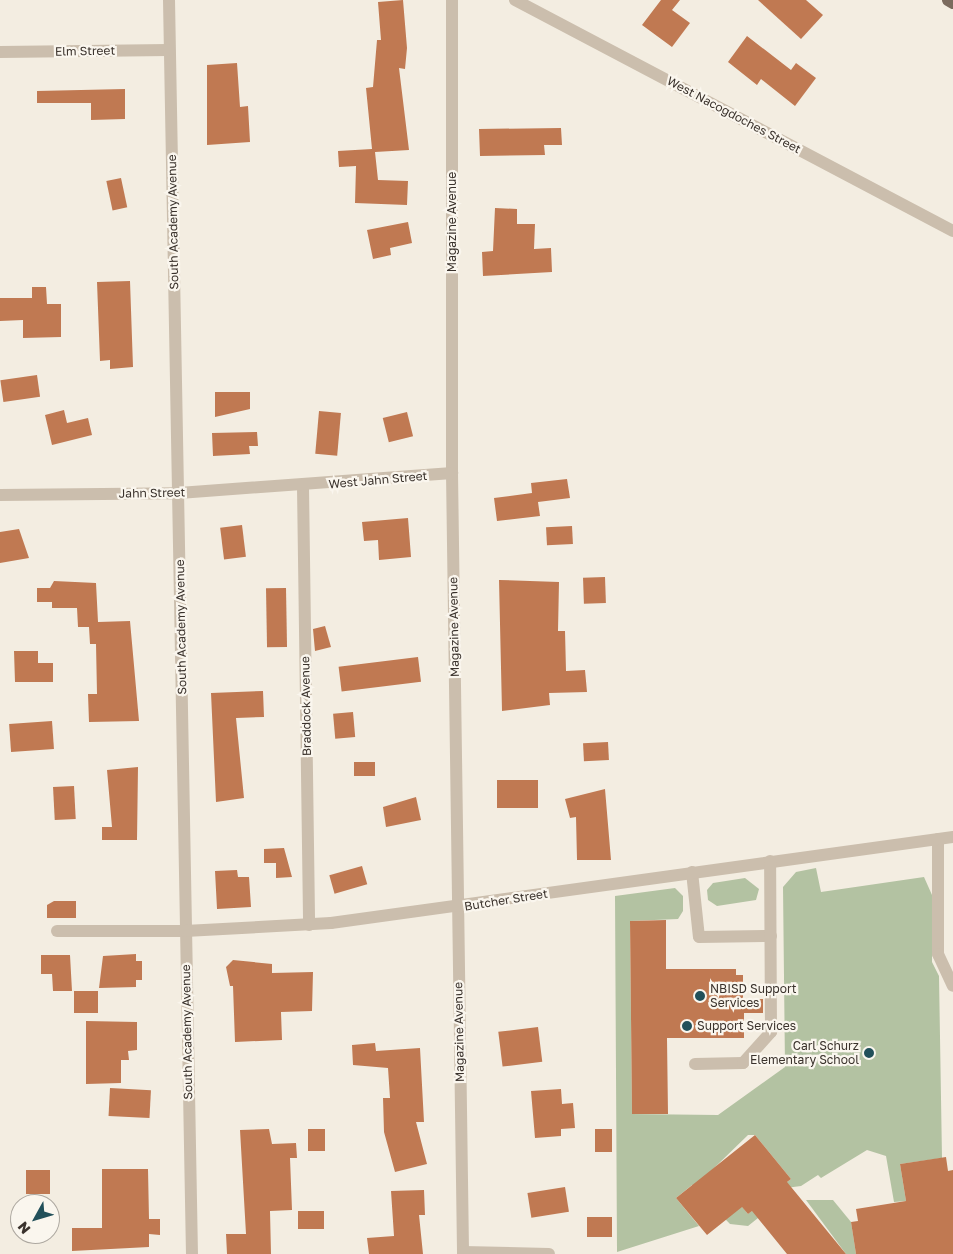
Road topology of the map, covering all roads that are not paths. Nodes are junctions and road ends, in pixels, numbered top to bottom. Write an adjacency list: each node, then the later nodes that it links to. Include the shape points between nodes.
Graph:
1 (169, 0): 6 (street, South Academy Avenue)
2 (452, 0): 9 (street, Magazine Avenue)
3 (515, 0): 8 (street, West Nacogdoches Street)
4 (948, 0): 5 (main road)
5 (953, 3)
6 (169, 50): 7 (street, Elm Street); 11 (street, South Academy Avenue)
7 (0, 52)
8 (953, 231)
9 (452, 473): 10 (street, West Jahn Street); 17 (street, Magazine Avenue)
10 (303, 487): 11 (street, Jahn Street); 18 (street, Braddock Avenue)
11 (179, 493): 12 (street, Jahn Street); 20 (street, South Academy Avenue)
12 (0, 495)
13 (953, 837): 14 (street, Butcher Street)
14 (938, 839): 15 (street, Butcher Street); 22 (street, via 938,954)
15 (770, 861): 16 (street, Butcher Street); 21 (street)
16 (692, 872): 17 (street, Butcher Street); 21 (street, via 699,937)
17 (458, 907): 18 (street, Butcher Street); 24 (street, Magazine Avenue)
18 (310, 925): 20 (street, Butcher Street)
19 (57, 931): 20 (street, Butcher Street)
20 (185, 931): 25 (street, South Academy Avenue)
21 (771, 936): 23 (street, via 772,1026 768,1039 743,1063)
22 (951, 979)
23 (695, 1064)
24 (463, 1253): 26 (street)
25 (192, 1254)
26 (549, 1254)

